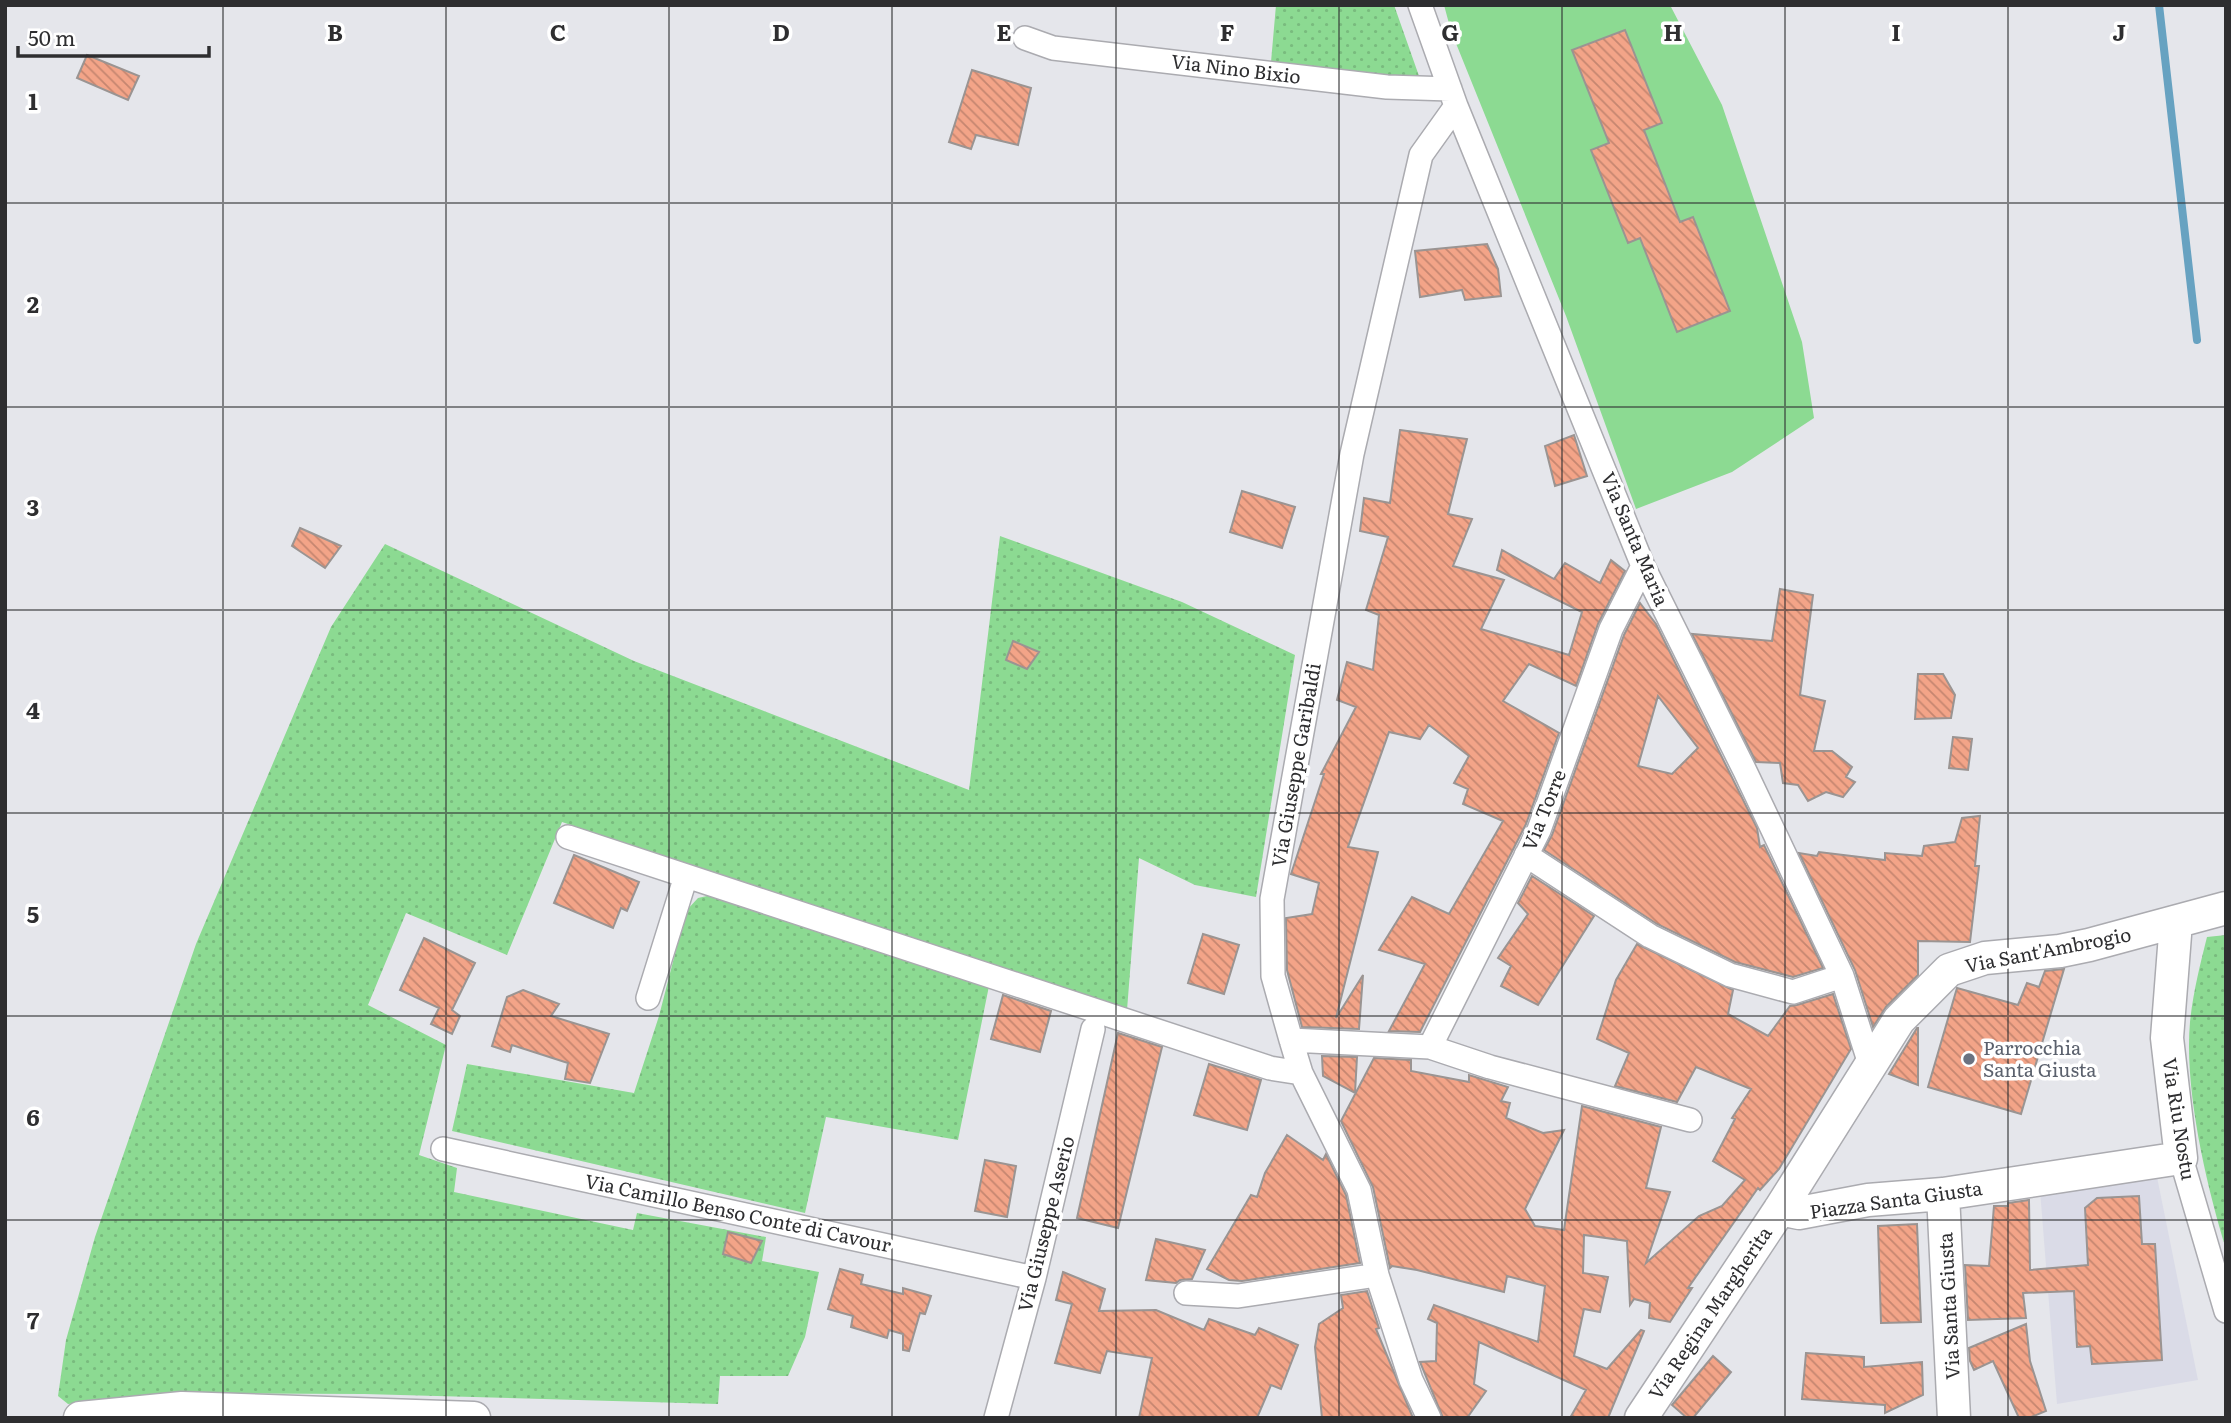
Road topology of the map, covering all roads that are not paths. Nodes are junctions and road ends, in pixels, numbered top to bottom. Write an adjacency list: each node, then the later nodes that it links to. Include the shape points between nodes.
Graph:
1 (1420, 5): 3 (street, Via Santa Maria)
2 (1025, 38): 3 (street, Via Nino Bixio, via 1053,48)
3 (1453, 97): 4 (street, Via Santa Maria); 13 (street, Via Giuseppe Garibaldi, via 1421,155 1352,454 1272,898 1273,976)
4 (1643, 566): 6 (street, Via Torre, via 1611,629); 10 (street, Via Santa Maria)
5 (568, 837): 7 (street)
6 (1526, 855): 10 (street, via 1650,936 1730,975 1793,992); 14 (street, Via Torre)
7 (686, 876): 11 (street); 16 (street, via 1270,1068)
8 (2226, 908): 9 (street, Via Sant'Ambrogio)
9 (2176, 922): 15 (street, Via Sant'Ambrogio, via 2060,951 1985,958 1949,970 1899,1020); 19 (street, Via Riu Nostu, via 2166,1038)
10 (1842, 976): 15 (street, Via Santa Maria)
11 (648, 998)
12 (1093, 1029): 23 (street, Via Giuseppe Aserio)
13 (1291, 1040): 14 (street); 16 (street, Via Giuseppe Garibaldi)
14 (1430, 1047): 17 (street)
15 (1870, 1065): 21 (street, Piazza Santa Giusta)
16 (1301, 1073): 22 (street, Via Giuseppe Garibaldi, via 1359,1190)
17 (1690, 1120)
18 (443, 1149): 23 (street, Via Camillo Benso Conte di Cavour)
19 (2181, 1158): 20 (street, Piazza Santa Giusta); 25 (street, Via Riu Nostu)
20 (1943, 1194): 21 (street, Piazza Santa Giusta, via 1868,1200 1799,1213); 32 (street, Via Santa Giusta)
21 (1780, 1209): 31 (street, Via Regina Margherita)
22 (1377, 1275): 24 (street, via 1238,1296); 30 (street, Via Giuseppe Garibaldi, via 1411,1380)
23 (1034, 1278): 29 (street, Via Giuseppe Aserio)
24 (1186, 1293)
25 (2226, 1311)
26 (433, 1417): 27 (street, via 182,1408); 28 (street)
27 (80, 1418)
28 (474, 1418)
29 (996, 1418)
30 (1429, 1418)
31 (1641, 1418)
32 (1954, 1418)

